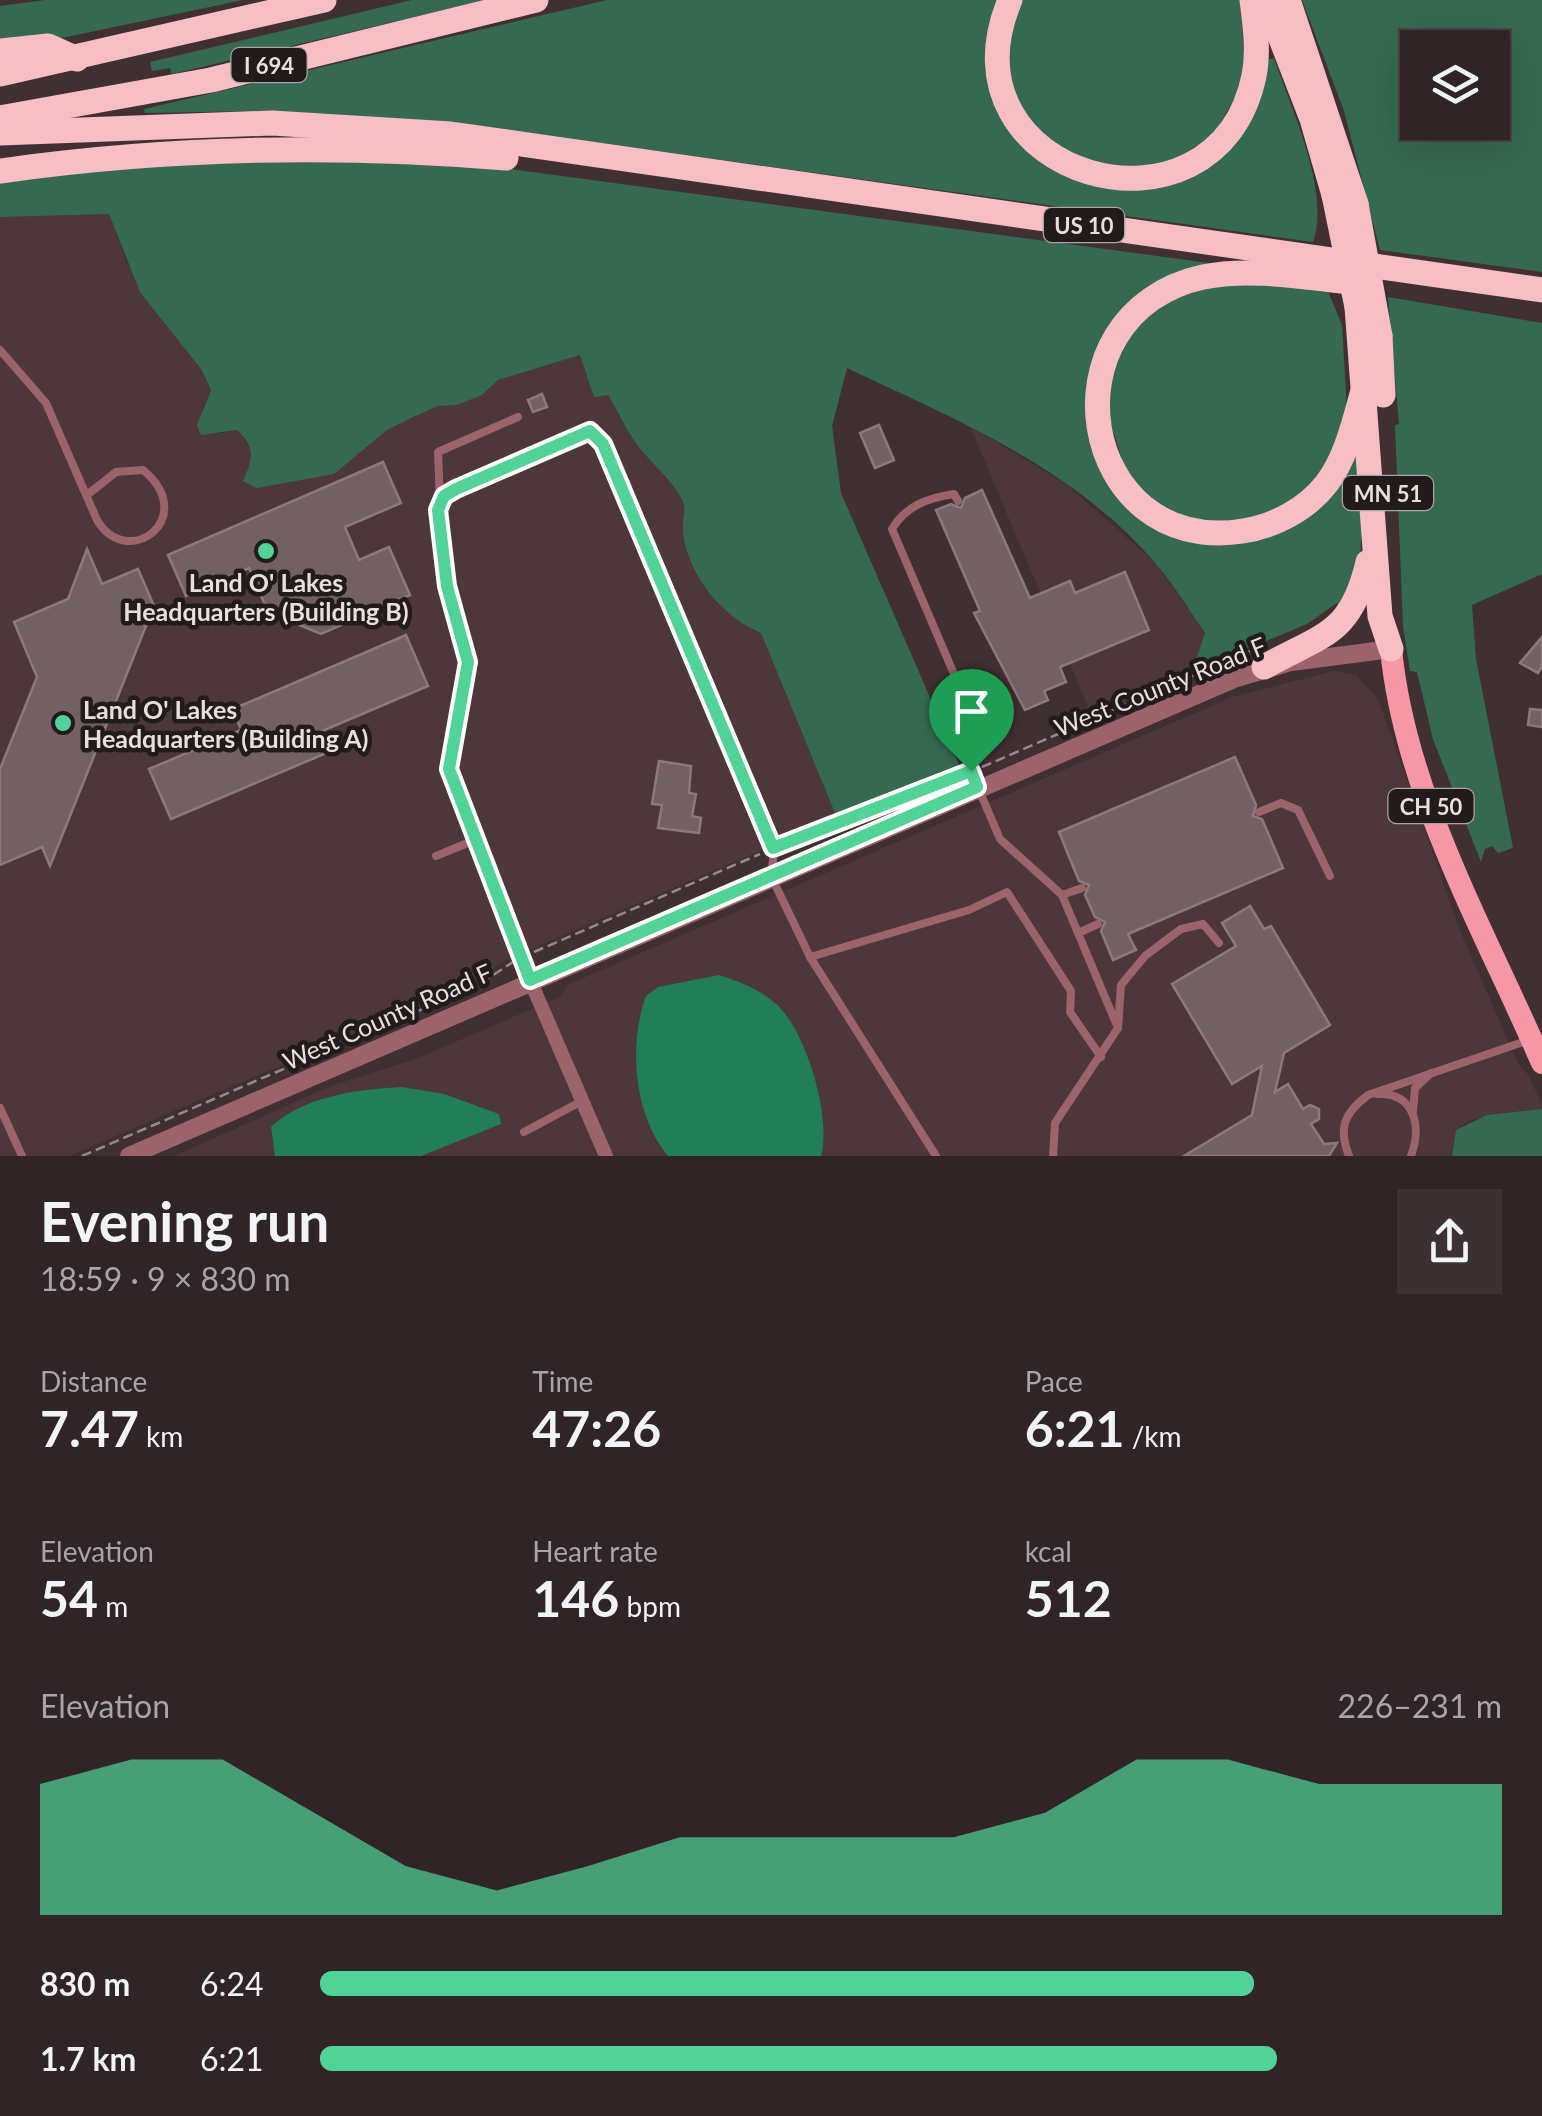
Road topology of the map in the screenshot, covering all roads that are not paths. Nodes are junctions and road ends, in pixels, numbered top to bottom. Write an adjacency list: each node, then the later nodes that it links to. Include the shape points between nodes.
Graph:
1 (324, 0): 8 (highway, I 694)
2 (536, 0): 10 (highway, I 694, via 210,80)
3 (1010, 0): 4 (highway, via 997,60 1022,130 1086,175 1134,180 1170,172 1208,152 1248,100 1255,72)
4 (1252, 0)
5 (1266, 0): 14 (highway, MN 51)
6 (1288, 0): 14 (highway, MN 51)
7 (0, 51): 8 (highway, via 48,46)
8 (77, 60): 9 (highway, I 694)
9 (0, 74)
10 (0, 118)
11 (0, 133): 12 (highway, US 10, via 272,123 451,134)
12 (625, 160): 13 (highway, via 275,148 94,158); 15 (highway, US 10)
13 (0, 171)
14 (1345, 199): 17 (highway, MN 51, bridge); 23 (highway, MN 51, bridge, via 1380,336)
15 (1542, 294): 17 (highway, via 1238,274 1170,288 1122,326 1106,354 1098,383 1100,442 1128,492 1176,524 1203,532 1261,528 1310,501 1327,482)
16 (0, 350): 19 (lane, via 46,403)
17 (1366, 384): 22 (highway, MN 51)
18 (518, 417): 21 (lane, via 438,452)
19 (86, 494): 19 (lane, via 116,472 144,470 164,491 166,505 155,531 123,541 104,532)
20 (958, 501): 25 (lane, via 954,494 938,496 902,511 892,529 975,722)
21 (440, 502): 27 (lane, via 447,586 468,662 449,769); 29 (lane, via 456,489 596,433 773,848)
22 (1374, 538): 23 (highway, MN 51, via 1380,616); 24 (highway, via 1348,617 1328,634)
23 (1391, 650): 24 (street, West County Road F); 39 (main road, CH 50, via 1430,805)
24 (1263, 656): 25 (street, West County Road F)
25 (974, 779): 29 (street, West County Road F); 32 (lane, via 1000,839)
26 (1259, 812): 30 (lane, via 1281,803 1298,810)
27 (475, 840): 28 (lane); 37 (lane)
28 (436, 856)
29 (771, 876): 36 (lane); 37 (street, West County Road F)
30 (1330, 876)
31 (1082, 888): 32 (lane)
32 (1062, 895): 34 (lane)
33 (1098, 924): 34 (lane)
34 (1078, 933): 38 (lane)
35 (1219, 943): 38 (lane, via 1203,924 1181,929 1145,956 1121,985)
36 (810, 957): 40 (lane, via 969,910 1007,892 1071,991 1070,1012); 51 (lane)
37 (530, 980): 44 (street); 49 (street, West County Road F)
38 (1118, 1028): 40 (lane)
39 (1537, 1037): 41 (main road, CH 50); 42 (lane)
40 (1101, 1057): 52 (lane, via 1056,1123)
41 (1542, 1062)
42 (1434, 1070): 43 (lane); 46 (lane, via 1415,1088)
43 (1368, 1096): 46 (lane, via 1401,1099); 53 (lane, via 1348,1110 1341,1132)
44 (582, 1101): 47 (lane); 50 (street)
45 (0, 1108): 48 (lane)
46 (1413, 1111): 54 (lane, via 1420,1134)
47 (524, 1132)
48 (22, 1156)
49 (129, 1156)
50 (606, 1156)
51 (936, 1156)
52 (1053, 1156)
53 (1349, 1156)
54 (1412, 1156)

